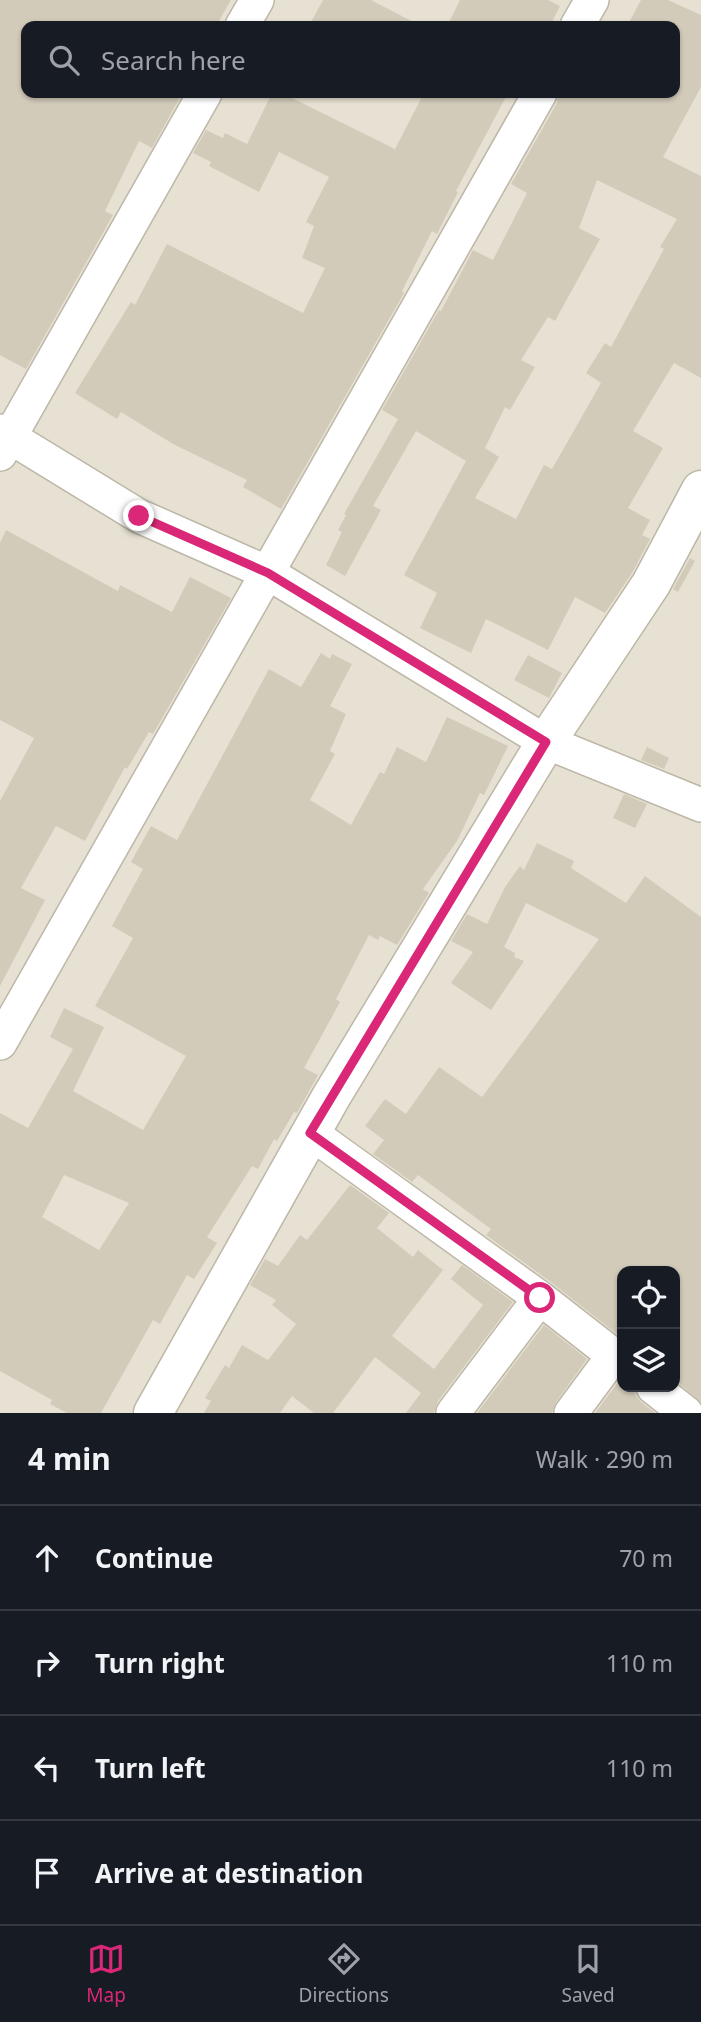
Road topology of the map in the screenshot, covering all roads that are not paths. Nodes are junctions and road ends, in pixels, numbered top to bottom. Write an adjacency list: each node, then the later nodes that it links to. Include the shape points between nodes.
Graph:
1 (257, 0): 3 (street)
2 (592, 0): 4 (street)
3 (245, 21)
4 (580, 21)
5 (202, 98): 7 (street)
6 (537, 98): 9 (street)
7 (3, 440): 9 (street, via 139,516)
8 (701, 490): 10 (street, via 651,584)
9 (268, 573): 10 (street); 12 (street)
10 (546, 742): 11 (street); 13 (street)
11 (701, 805)
12 (0, 1043)
13 (310, 1133): 14 (street); 18 (street)
14 (540, 1298): 15 (street); 19 (street)
15 (617, 1358)
16 (617, 1360): 20 (street)
17 (659, 1392): 21 (street)
18 (153, 1413)
19 (453, 1413)
20 (571, 1413)
21 (686, 1413)

